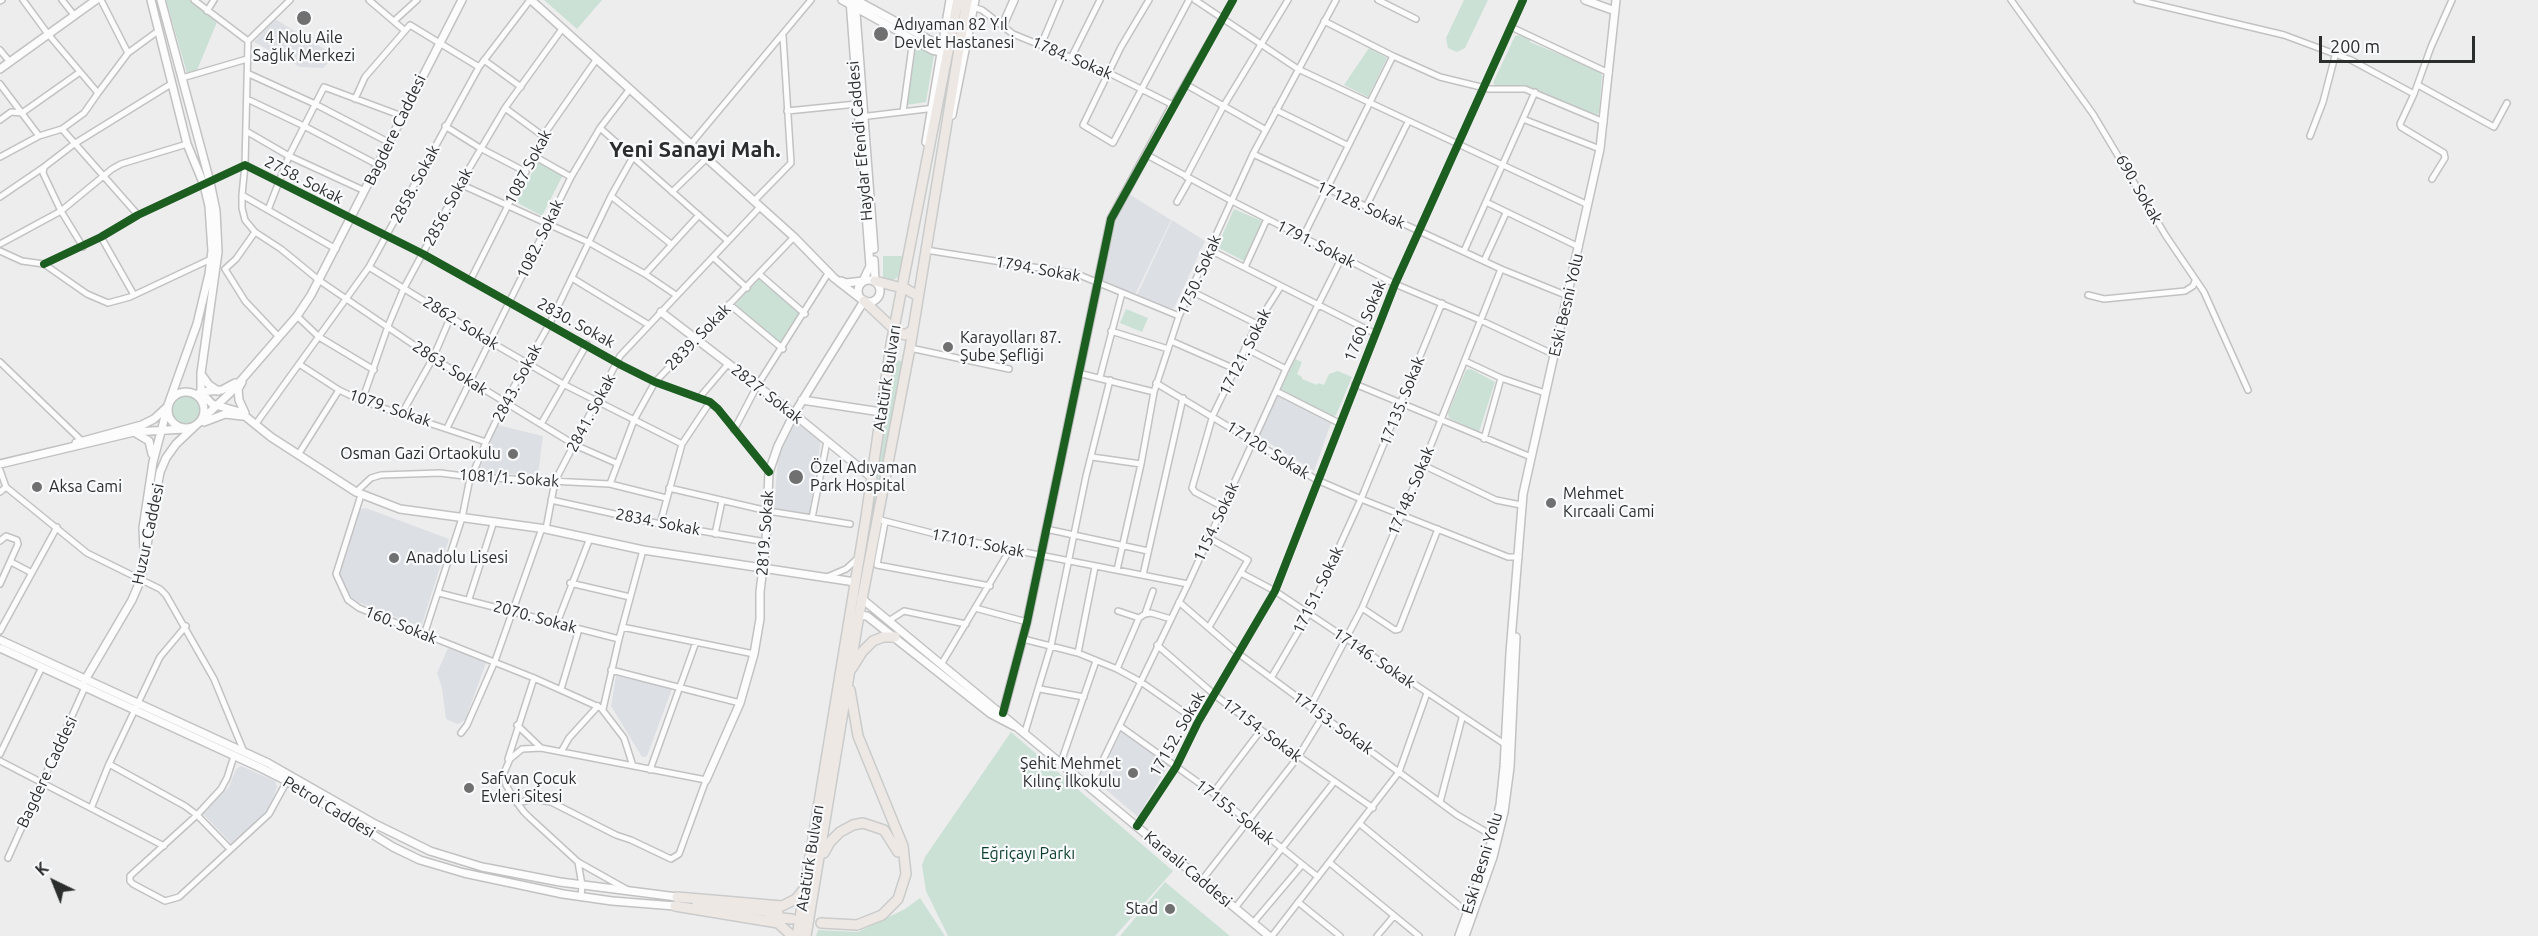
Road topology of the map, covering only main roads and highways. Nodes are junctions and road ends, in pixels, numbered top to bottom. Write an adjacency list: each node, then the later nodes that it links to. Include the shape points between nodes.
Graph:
1 (99, 0): 15 (main road)
2 (151, 0): 19 (main road, via 188,144)
3 (161, 0): 19 (main road)
4 (462, 0): 30 (main road, Bagdere Caddesi, via 320,281 297,316)
5 (530, 0): 20 (main road)
6 (950, 0): 14 (main road)
7 (1014, 0): 13 (main road)
8 (1585, 0): 12 (main road)
9 (1616, 0): 12 (main road, Eski Besni Yolu)
10 (852, 2): 14 (main road, via 934,43); 14 (main road, via 932,50); 18 (main road, Haydar Efendi Caddesi); 18 (main road, Haydar Efendi Caddesi)
11 (968, 3): 17 (highway, Atatürk Bulvarı); 24 (highway, Atatürk Bulvarı)
12 (1615, 11): 53 (main road, Eski Besni Yolu, via 1600,149 1521,505)
13 (1003, 25)
14 (941, 51): 17 (main road)
15 (0, 69)
16 (1173, 105): 61 (main road, via 1113,214 1027,622)
17 (934, 108): 23 (highway, Atatürk Bulvarı)
18 (861, 117): 21 (main road, Haydar Efendi Caddesi, via 870,266); 22 (main road, Haydar Efendi Caddesi)
19 (207, 183): 29 (main road, via 221,269); 36 (main road, via 211,259 199,318)
20 (832, 275): 21 (main road, via 846,283); 25 (main road)
21 (863, 281): 22 (main road); 25 (main road, via 857,292)
22 (875, 281): 23 (highway); 25 (main road, via 880,288 879,296 873,302)
23 (902, 288): 24 (highway); 27 (highway, Atatürk Bulvarı)
24 (918, 297): 28 (highway, Atatürk Bulvarı)
25 (863, 300): 27 (highway); 34 (main road, 2819. Sokak)
26 (661, 312): 39 (main road, 2827. Sokak)
27 (894, 329): 28 (highway, via 901,335); 38 (highway, Atatürk Bulvarı)
28 (913, 330): 52 (highway, Atatürk Bulvarı)
29 (201, 373): 31 (main road, via 207,384); 33 (main road)
30 (244, 376): 31 (main road); 37 (main road, Bagdere Caddesi); 40 (main road, via 238,389 239,400)
31 (218, 391): 33 (main road)
32 (192, 392): 33 (main road); 35 (main road); 36 (main road, via 177,394)
33 (201, 392): 35 (main road); 37 (main road)
34 (802, 400): 38 (main road); 39 (main road, 2819. Sokak)
35 (202, 401): 41 (main road, via 205,412)
36 (168, 405): 42 (main road, via 170,419); 43 (main road); 45 (main road, via 146,423)
37 (217, 406): 40 (main road, via 238,411); 41 (main road, Huzur Caddesi)
38 (881, 412): 48 (highway, Atatürk Bulvarı)
39 (794, 414): 48 (main road, 2827. Sokak); 50 (main road, 2819. Sokak, via 769,472)
40 (252, 423): 41 (main road, via 229,414); 50 (main road, via 359,494 400,509 544,528 643,550)
41 (198, 424): 42 (main road); 49 (main road, Huzur Caddesi, via 172,448 164,463)
42 (184, 429): 43 (main road)
43 (161, 430): 44 (main road); 46 (main road)
44 (134, 432): 45 (main road); 46 (main road, via 150,443)
45 (84, 442): 47 (main road)
46 (153, 462): 49 (main road, via 143,528)
47 (0, 464)
48 (871, 477): 51 (highway, Atatürk Bulvarı)
49 (145, 563): 59 (main road, Huzur Caddesi, via 132,600)
50 (764, 568): 51 (main road); 63 (main road, 2819. Sokak, via 754,654 740,703)
51 (855, 582): 65 (highway, Atatürk Bulvarı)
52 (861, 598): 54 (highway, Atatürk Bulvarı); 61 (main road, Karaali Caddesi)
53 (1515, 609): 72 (main road, Eski Besni Yolu, via 1503,786 1493,836); 73 (main road, Eski Besni Yolu, via 1508,793 1495,850)
54 (859, 615): 55 (main road, Karaali Caddesi, via 867,616); 58 (highway, Atatürk Bulvarı)
55 (895, 637): 58 (highway, via 872,642 861,652); 62 (main road, Karaali Caddesi, via 991,714)
56 (0, 640): 59 (main road)
57 (0, 648): 59 (main road, Petrol Caddesi)
58 (849, 674): 64 (highway, Atatürk Bulvarı); 64 (highway, via 857,732 903,846 906,874 898,899 882,915 857,925 821,921 853,921 876,913 893,896 902,874 898,851 884,830 869,824 853,825 830,842)
59 (85, 684): 60 (main road, Petrol Caddesi)
60 (136, 707): 66 (main road, via 244,752 430,851 482,867); 66 (main road, Petrol Caddesi, via 287,781 420,860 581,897)
61 (1003, 713): 62 (main road, Karaali Caddesi)
62 (1025, 732): 71 (main road, Karaali Caddesi)
63 (706, 780)
64 (820, 860): 70 (highway, Atatürk Bulvarı)
65 (806, 884): 66 (highway, via 796,898 782,906); 69 (highway, Atatürk Bulvarı)
66 (676, 902): 67 (highway); 68 (highway, via 778,923)
67 (792, 917)
68 (792, 936)
69 (797, 936)
70 (806, 936)
71 (1270, 936)
72 (1459, 936)
73 (1465, 936)

